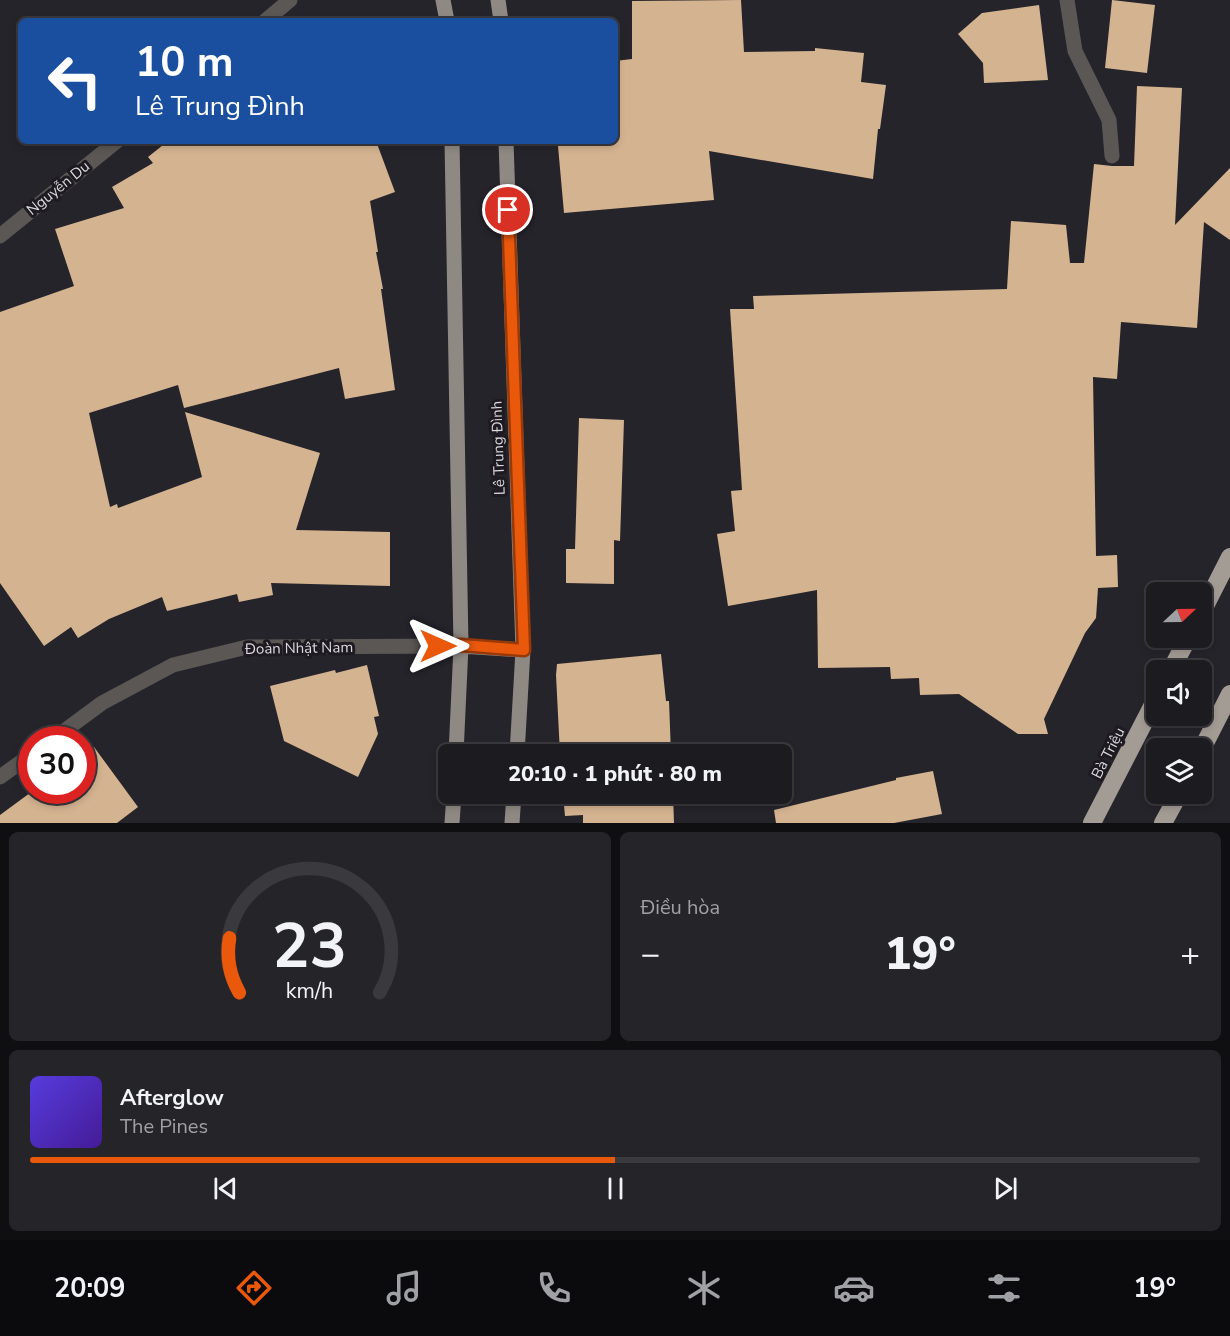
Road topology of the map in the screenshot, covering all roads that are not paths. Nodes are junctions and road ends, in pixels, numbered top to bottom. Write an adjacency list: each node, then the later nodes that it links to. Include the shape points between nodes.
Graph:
1 (290, 0): 5 (street)
2 (443, 0): 6 (main road)
3 (498, 0): 7 (main road)
4 (1067, 0): 11 (street, via 1075,51 1109,120)
5 (269, 18)
6 (446, 18)
7 (501, 18)
8 (113, 144): 12 (street, Nguyễn Du)
9 (452, 144): 15 (main road)
10 (506, 144): 16 (main road, Lê Trung Đình)
11 (1112, 156)
12 (0, 236)
13 (1230, 557): 14 (highway)
14 (1212, 592)
15 (461, 645): 16 (main road); 19 (street, Đoàn Nhật Nam, via 247,647 173,665 102,703); 21 (main road)
16 (524, 650): 22 (main road, Lê Trung Đình)
17 (1230, 694): 20 (highway)
18 (1146, 718): 30 (highway, Bà Triệu)
19 (71, 726)
20 (1208, 738)
21 (456, 744)
22 (518, 744)
23 (18, 764): 24 (street)
24 (0, 777)
25 (453, 804): 28 (main road)
26 (513, 804): 29 (main road)
27 (1173, 804): 31 (highway)
28 (452, 823)
29 (512, 823)
30 (1092, 823)
31 (1163, 823)

